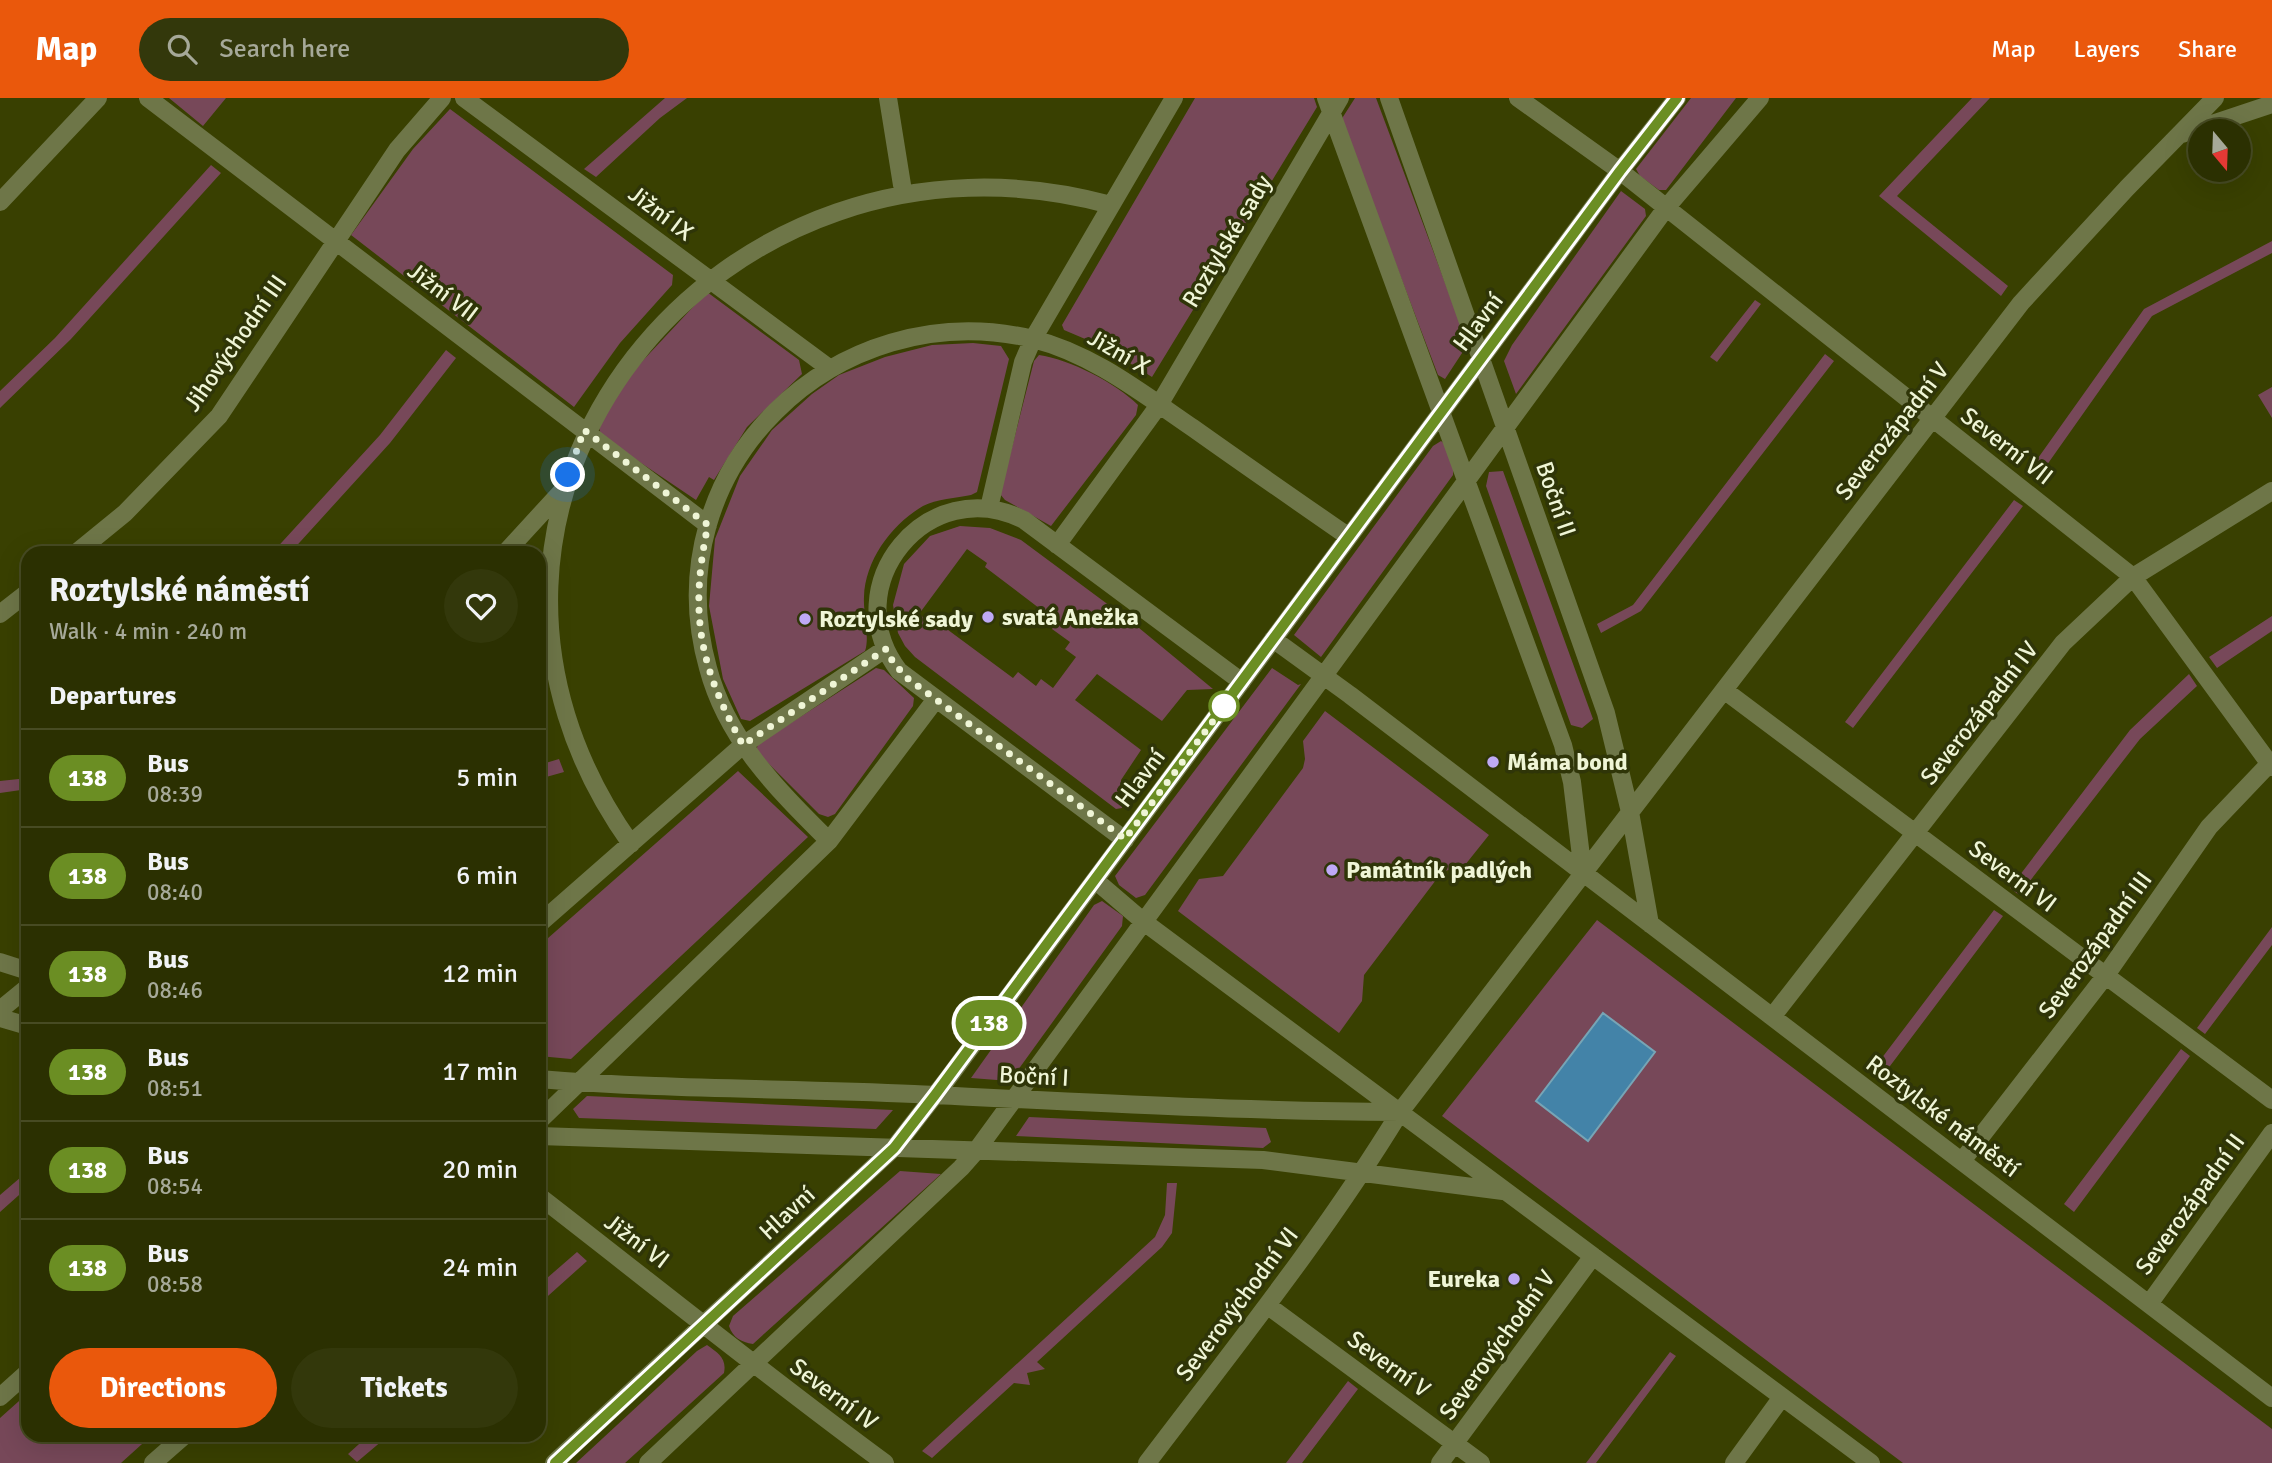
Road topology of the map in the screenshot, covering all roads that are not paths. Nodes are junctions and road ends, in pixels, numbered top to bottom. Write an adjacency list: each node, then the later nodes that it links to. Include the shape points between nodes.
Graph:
1 (99, 98): 17 (street)
2 (148, 98): 20 (street, Jižní VII)
3 (442, 98): 20 (street, Jihovýchodní III, via 397,150)
4 (464, 98): 21 (street, Jižní IX)
5 (888, 98): 16 (street)
6 (1174, 98): 18 (street)
7 (1389, 98): 23 (street, Boční II)
8 (1518, 98): 15 (street, Severní VII)
9 (1677, 98): 15 (street, Hlavní)
10 (1760, 98): 19 (street)
11 (2215, 98): 14 (street, Severozápadní V)
12 (1332, 103): 25 (street, Roztylské sady); 26 (street)
13 (2272, 104): 14 (street)
14 (2179, 135): 27 (street, Severozápadní V, via 2021,303)
15 (1620, 171): 19 (street, Severní VII); 23 (street, Hlavní)
16 (902, 185): 18 (street, via 999,181 1044,187); 21 (street, via 818,207 772,228)
17 (0, 202)
18 (1111, 205): 22 (street)
19 (1666, 208): 27 (street, Severní VII); 28 (street)
20 (335, 240): 29 (street, Jižní VII); 37 (street, Jihovýchodní III, via 219,416 125,513)
21 (703, 274): 24 (street, Jižní IX); 29 (street, via 645,331 600,397)
22 (1033, 339): 24 (street, Jižní X, via 976,331 914,336 873,347); 25 (street, Jižní X, via 1099,366); 33 (street, via 1023,362)
23 (1482, 358): 26 (street, Hlavní); 28 (street, Boční II)
24 (829, 368): 34 (street, Jižní X, via 792,394 759,428 735,461)
25 (1159, 405): 35 (street, Jižní X); 36 (street, Roztylské sady)
26 (1442, 412): 30 (street); 35 (street, Hlavní)
27 (1933, 419): 39 (street, Severní VII); 46 (street, Severozápadní V)
28 (1506, 427): 30 (street); 50 (street, Boční II, via 1606,713)
29 (584, 430): 31 (street); 34 (street, Jižní VII)
30 (1468, 480): 44 (street); 55 (street, via 1563,745)
31 (564, 489): 38 (street); 54 (street, via 549,604 560,690 583,760)
32 (2272, 491): 39 (street, Severozápadní IV)
33 (989, 508): 36 (street, via 1024,520); 43 (street, via 962,509 926,522 894,553 877,604 878,627)
34 (708, 525): 48 (street, Jižní X, via 698,590 700,628 716,693)
35 (1349, 537): 42 (street, Hlavní)
36 (1057, 545): 45 (street)
37 (85, 546)
38 (511, 546)
39 (2133, 577): 49 (street, Severní VII); 51 (street, Severozápadní IV, via 2063,643)
40 (21, 598): 41 (street)
41 (0, 614)
42 (1273, 639): 44 (street, Roztylské náměstí); 45 (street, Hlavní)
43 (886, 649): 47 (street, via 900,671); 48 (street)
44 (1324, 676): 55 (street, Roztylské náměstí); 58 (street)
45 (1242, 682): 52 (street, Hlavní)
46 (1724, 690): 50 (street, Severozápadní V); 51 (street, Severní VI)
47 (936, 699): 52 (street); 53 (street)
48 (743, 745): 53 (street, Jižní X); 54 (street)
49 (2271, 764): 62 (street, Severozápadní III, via 2209,827)
50 (1630, 812): 55 (street, Severozápadní V); 59 (street, Boční II)
51 (1916, 834): 62 (street, Severní VI); 65 (street, Severozápadní IV)
52 (1125, 839): 56 (street, Hlavní)
53 (829, 841): 69 (street)
54 (631, 844): 57 (street)
55 (1583, 873): 59 (street, Roztylské náměstí); 73 (street)
56 (1095, 880): 58 (street); 70 (street, Hlavní)
57 (546, 918)
58 (1144, 922): 71 (street); 73 (street)
59 (1650, 924): 65 (street, Roztylské náměstí)
60 (0, 962): 61 (street)
61 (21, 969)
62 (2106, 975): 72 (street, Severní VI); 79 (street, Severozápadní III)
63 (21, 993): 64 (street)
64 (0, 1010)
65 (1773, 1017): 79 (street, Roztylské náměstí)
66 (0, 1018): 67 (street)
67 (21, 1024)
68 (546, 1080): 69 (street, Boční I)
69 (577, 1083): 70 (street, Boční I); 74 (street)
70 (935, 1095): 71 (street, Boční I); 77 (street, Hlavní)
71 (1015, 1099): 73 (street, Boční I); 78 (street)
72 (2272, 1100)
73 (1400, 1112): 80 (street, Severovýchodní VI); 81 (street)
74 (546, 1114)
75 (2272, 1133): 84 (street, Severozápadní II)
76 (546, 1136): 77 (street)
77 (894, 1148): 78 (street); 86 (street, Hlavní)
78 (976, 1151): 80 (street, via 1264,1160); 87 (street)
79 (1962, 1161): 84 (street, Roztylské náměstí)
80 (1363, 1173): 81 (street); 85 (street, Severovýchodní VI)
81 (1507, 1192): 83 (street)
82 (546, 1201): 86 (street, Jižní VI)
83 (1592, 1256): 90 (street); 93 (street, Severovýchodní V)
84 (2149, 1304): 91 (street, Roztylské náměstí)
85 (1266, 1305): 93 (street, Severní V); 98 (street, Severovýchodní VI)
86 (705, 1323): 87 (street, Jižní VI); 95 (street, Hlavní)
87 (753, 1364): 96 (street); 97 (street, Severní IV)
88 (21, 1378): 89 (street)
89 (0, 1397)
90 (1782, 1397): 101 (street); 102 (street)
91 (2272, 1398)
92 (177, 1442): 94 (street)
93 (1455, 1442): 99 (street, Severovýchodní V); 100 (street, Severní V)
94 (153, 1463)
95 (554, 1463)
96 (648, 1463)
97 (885, 1463)
98 (1147, 1463)
99 (1440, 1463)
100 (1481, 1463)
101 (1734, 1463)
102 (1871, 1463)

